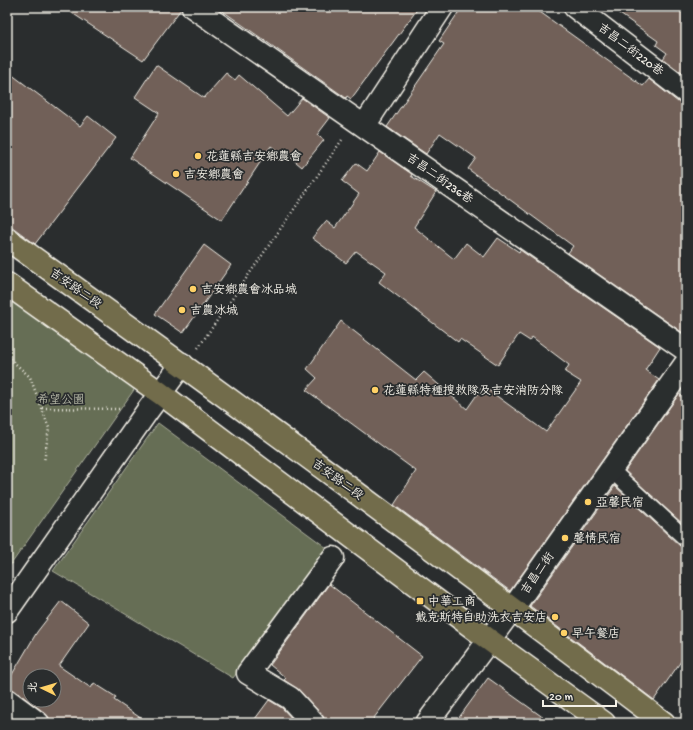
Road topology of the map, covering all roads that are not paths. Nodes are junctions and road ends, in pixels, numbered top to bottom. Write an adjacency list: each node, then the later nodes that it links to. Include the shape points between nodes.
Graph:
1 (193, 7): 5 (street, 吉昌二街236巷)
2 (442, 7): 5 (street)
3 (575, 7): 4 (street, 吉昌二街220巷)
4 (686, 92)
5 (355, 130): 8 (street, 吉昌二街236巷)
6 (7, 239): 10 (main road, 吉安路二段)
7 (7, 284): 11 (main road)
8 (686, 350)
9 (686, 363): 12 (street, 吉昌二街)
10 (184, 365): 11 (street); 15 (main road, 吉安路二段)
11 (154, 401): 16 (street); 17 (main road)
12 (610, 469): 13 (lane); 15 (street, 吉昌二街)
13 (686, 539)
14 (334, 558): 20 (street, via 248,673 290,698)
15 (512, 608): 17 (street, 吉昌二街); 23 (main road, 吉安路二段)
16 (7, 611)
17 (488, 639): 21 (street, 吉昌二街); 22 (main road)
18 (7, 700): 19 (street)
19 (38, 723)
20 (313, 723)
21 (427, 723)
22 (604, 723)
23 (664, 723)

